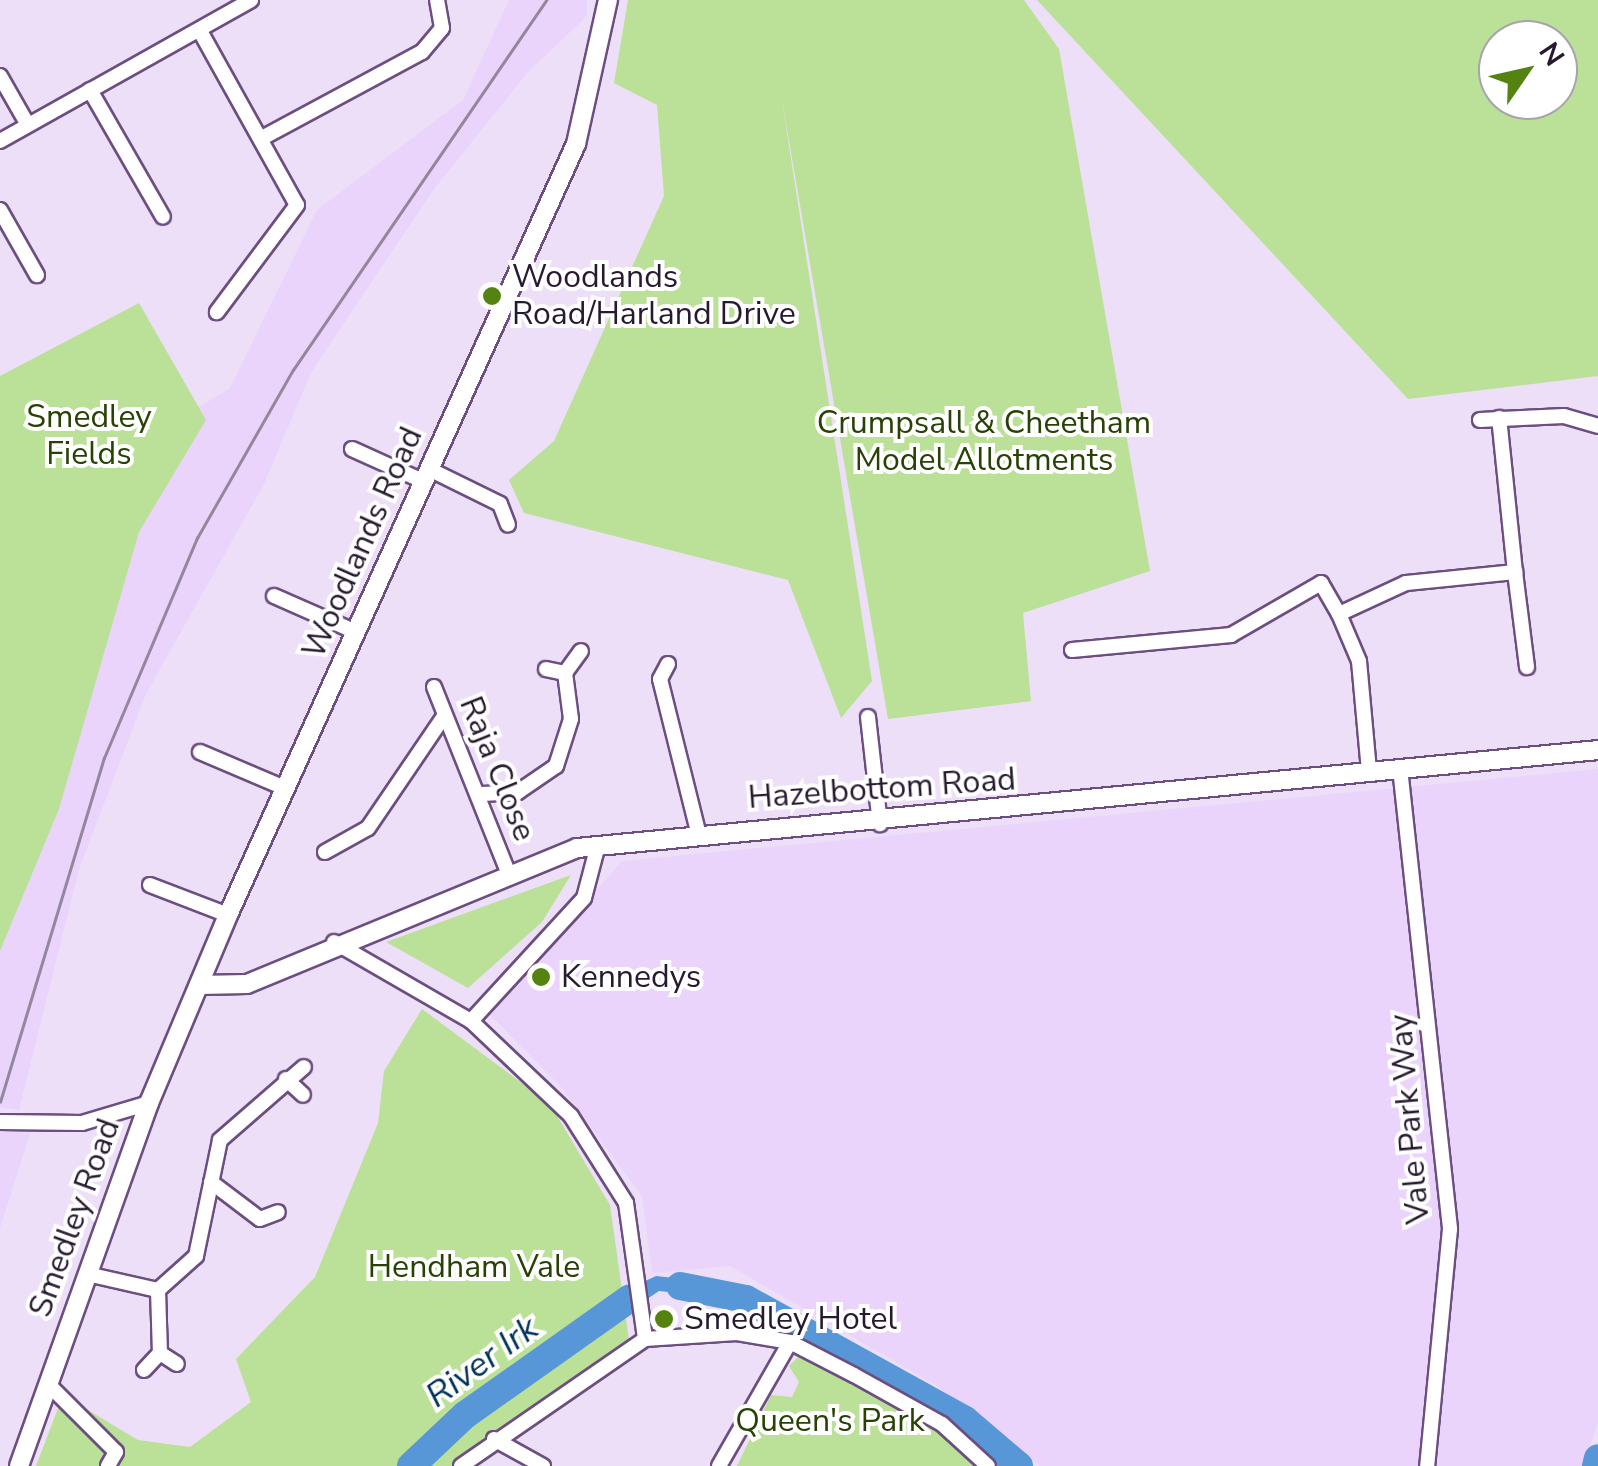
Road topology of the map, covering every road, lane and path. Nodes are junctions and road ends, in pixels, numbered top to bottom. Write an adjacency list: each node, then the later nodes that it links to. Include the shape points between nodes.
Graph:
1 (251, 0): 4 (street)
2 (437, 0): 8 (street, via 442,28 422,52)
3 (608, 0): 18 (street, Woodlands Road, via 591,103)
4 (200, 31): 6 (street); 8 (street)
5 (0, 76): 7 (street)
6 (90, 90): 7 (street); 11 (street)
7 (28, 124): 9 (street)
8 (262, 138): 13 (street, via 297,205)
9 (0, 142)
10 (0, 210): 12 (street)
11 (163, 217)
12 (37, 275)
13 (217, 312)
14 (1499, 418): 15 (street); 16 (street); 20 (street)
15 (1480, 420)
16 (1598, 426)
17 (352, 448): 18 (street)
18 (426, 475): 19 (street, via 500,504); 23 (street, Woodlands Road)
19 (508, 526)
20 (1515, 572): 22 (street, via 1406,583); 27 (street)
21 (274, 596): 23 (street)
22 (1339, 614): 24 (street, via 1321,583 1231,635); 36 (street, via 1359,661)
23 (356, 632): 37 (street, Woodlands Road)
24 (1072, 650)
25 (581, 651): 29 (street)
26 (668, 664): 40 (street, via 660,679)
27 (1527, 667)
28 (546, 669): 29 (street)
29 (564, 672): 38 (street, via 572,719 556,766 518,792)
30 (434, 687): 31 (street, Raja Close)
31 (444, 716): 38 (street, Raja Close); 42 (street, via 428,727 368,828)
32 (868, 717): 39 (street)
33 (1598, 750): 35 (street, Hazelbottom Road)
34 (200, 752): 37 (street)
35 (1400, 768): 36 (street, Hazelbottom Road); 71 (street, Vale Park Way, via 1450,1229)
36 (1369, 771): 39 (street, Hazelbottom Road)
37 (285, 788): 45 (street, Woodlands Road)
38 (482, 794): 43 (street, Raja Close)
39 (880, 824): 40 (street, Hazelbottom Road)
40 (699, 834): 41 (street, Hazelbottom Road)
41 (598, 845): 43 (street, Hazelbottom Road); 48 (street, via 584,898)
42 (325, 852)
43 (508, 872): 46 (street, Hazelbottom Road)
44 (150, 884): 45 (street)
45 (228, 915): 47 (street, Woodlands Road)
46 (334, 941): 47 (street, Hazelbottom Road, via 247,984); 48 (street, via 340,953)
47 (199, 986): 52 (street, Woodlands Road)
48 (471, 1021): 58 (street, via 572,1116 626,1203)
49 (304, 1067): 50 (street)
50 (286, 1079): 51 (street); 54 (street, via 220,1140)
51 (303, 1094)
52 (148, 1104): 53 (street, via 82,1123); 56 (street, Smedley Road)
53 (4, 1122)
54 (212, 1182): 55 (street, via 259,1226); 57 (street, via 196,1256)
55 (278, 1212)
56 (87, 1274): 57 (street); 63 (street, Smedley Road)
57 (158, 1290): 60 (street)
58 (646, 1340): 59 (street, via 737,1333); 64 (street)
59 (790, 1342): 69 (street); 70 (street, via 942,1424)
60 (160, 1354): 61 (street); 62 (street)
61 (177, 1364)
62 (144, 1370)
63 (48, 1384): 65 (street, Smedley Road); 66 (street, via 116,1452)
64 (494, 1439): 67 (street); 68 (street)
65 (19, 1466)
66 (108, 1466)
67 (461, 1466)
68 (543, 1466)
69 (719, 1466)
70 (988, 1466)
71 (1427, 1466)

